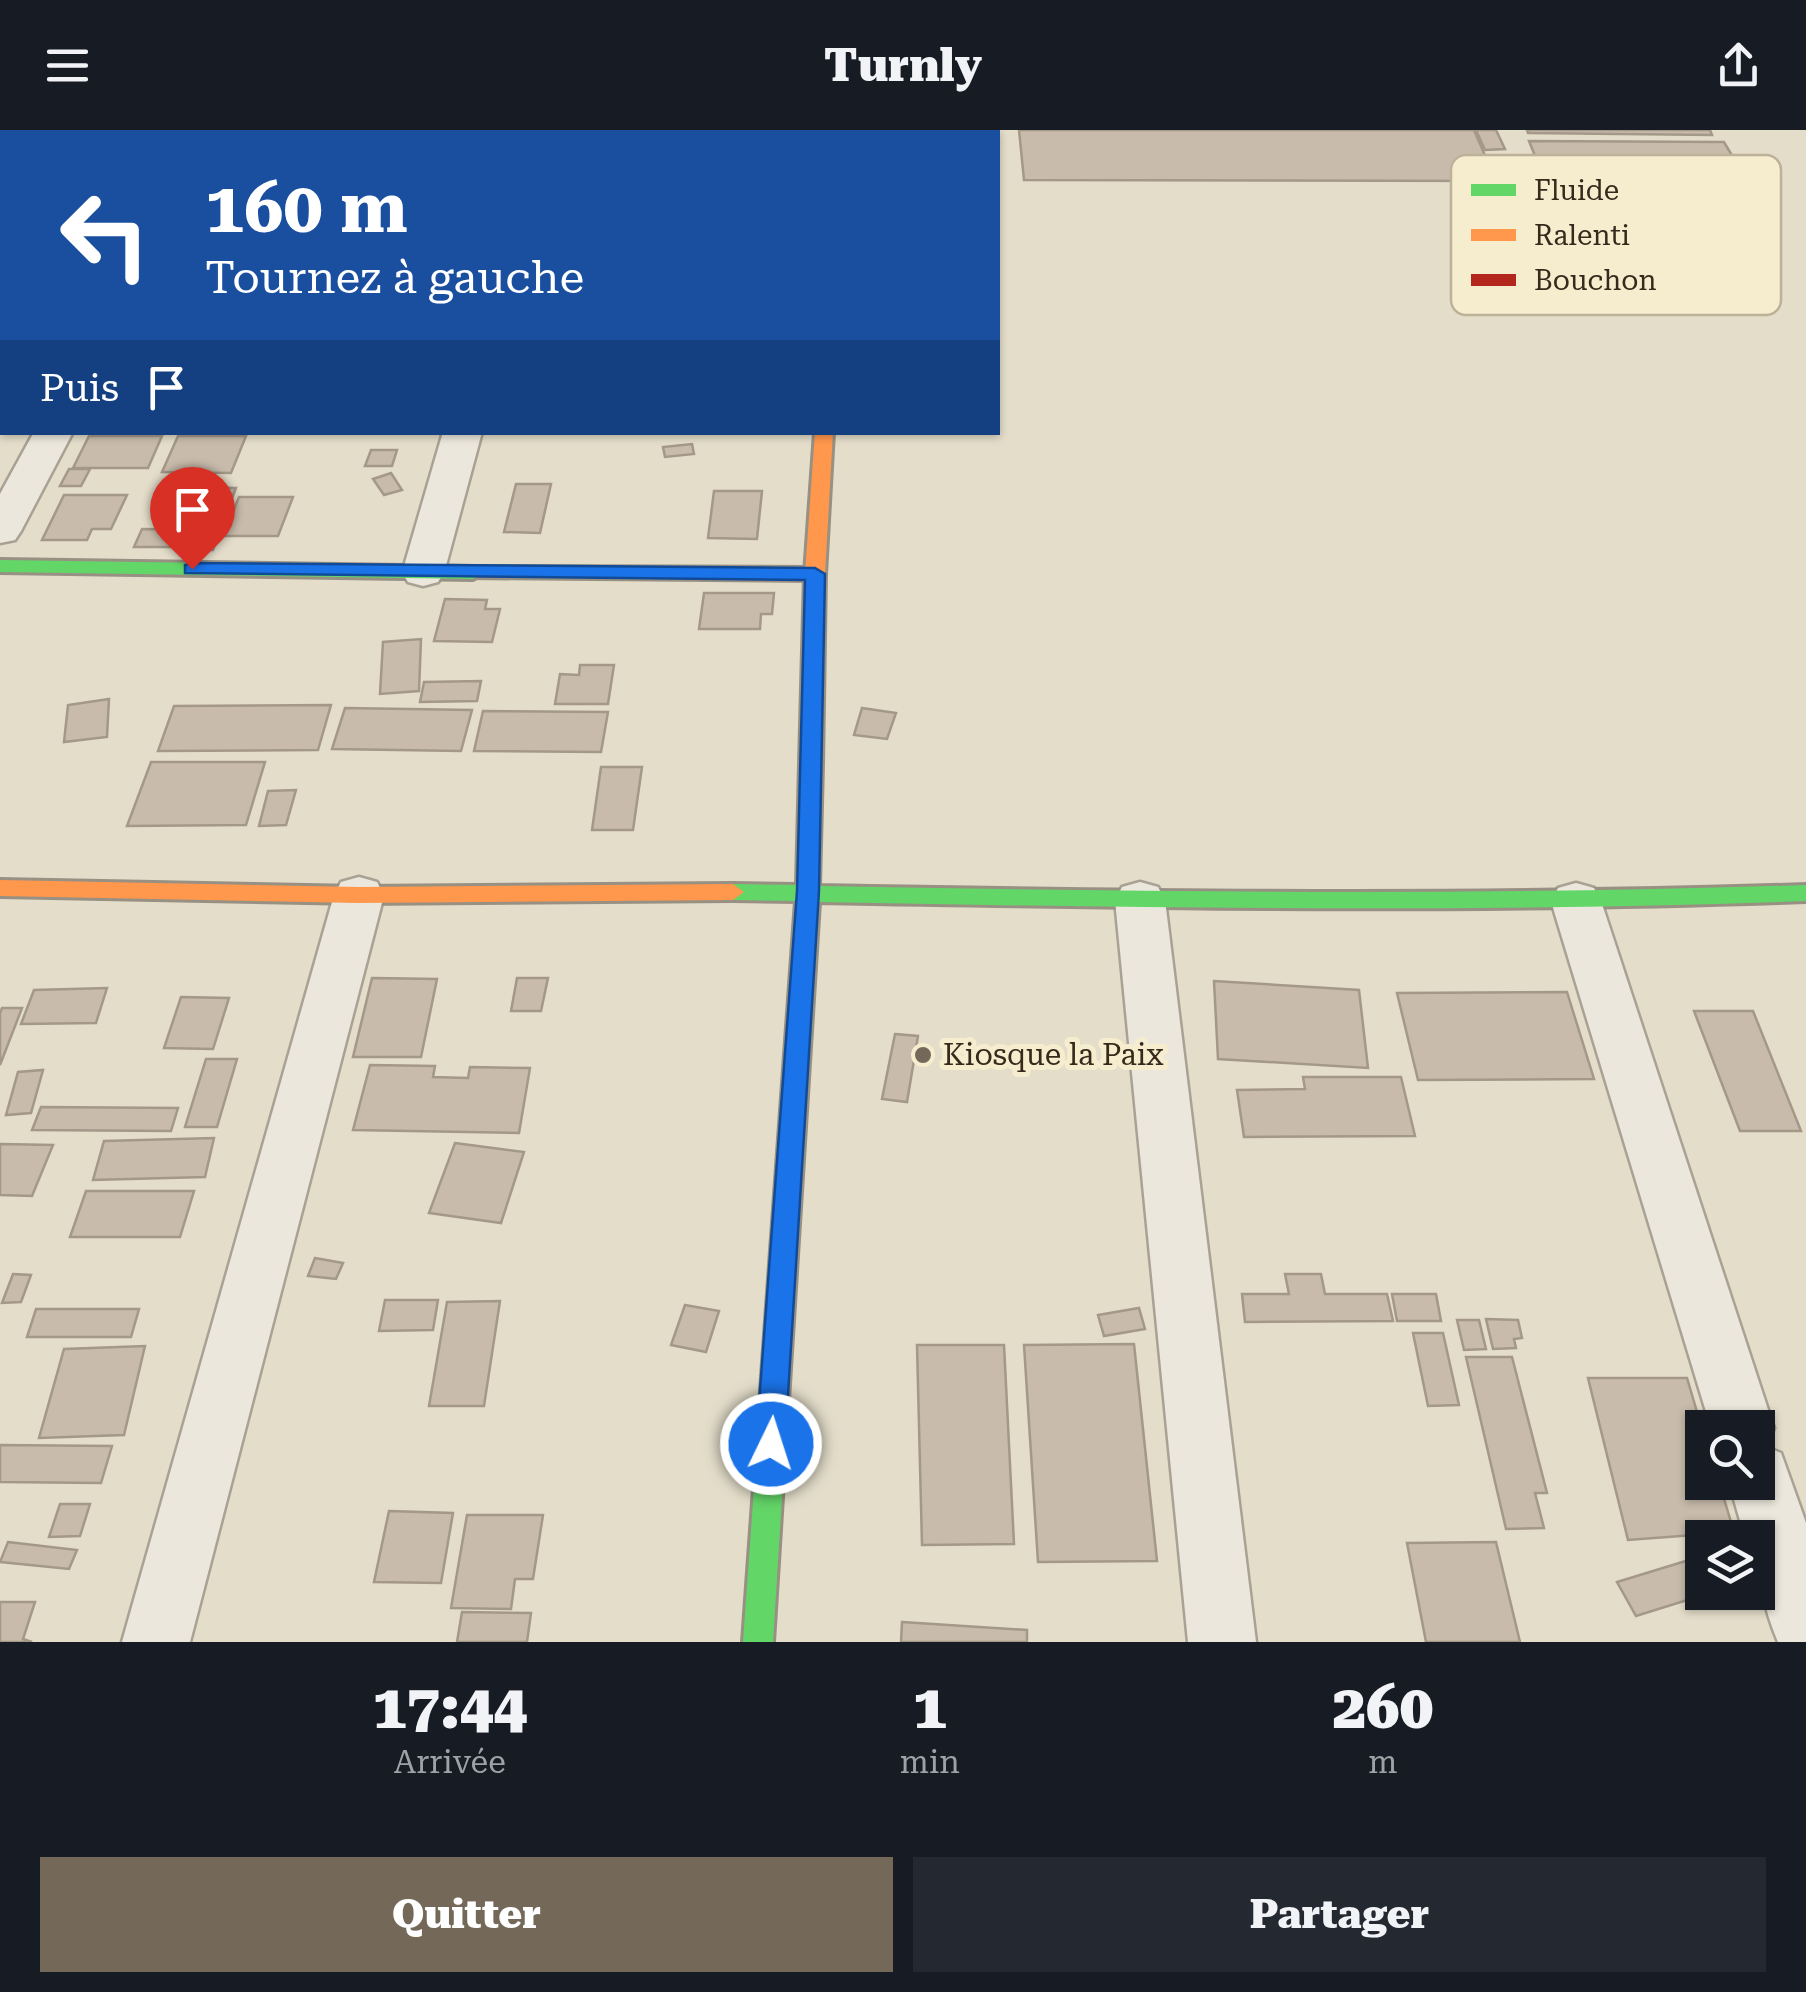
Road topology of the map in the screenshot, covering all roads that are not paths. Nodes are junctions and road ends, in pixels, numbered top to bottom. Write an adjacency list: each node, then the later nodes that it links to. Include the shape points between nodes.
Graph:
1 (52, 435): 4 (street)
2 (462, 435): 6 (street)
3 (824, 435): 7 (street)
4 (0, 531)
5 (0, 566): 6 (street)
6 (423, 574): 7 (street)
7 (815, 574): 9 (street)
8 (0, 888): 11 (street)
9 (808, 891): 11 (street); 12 (street); 18 (street)
10 (1806, 892): 13 (street)
11 (360, 895): 17 (street)
12 (1140, 900): 13 (street); 19 (street)
13 (1576, 902): 14 (street)
14 (1737, 1410)
15 (1766, 1500): 16 (street)
16 (1806, 1628)
17 (156, 1642)
18 (758, 1642)
19 (1222, 1642)

